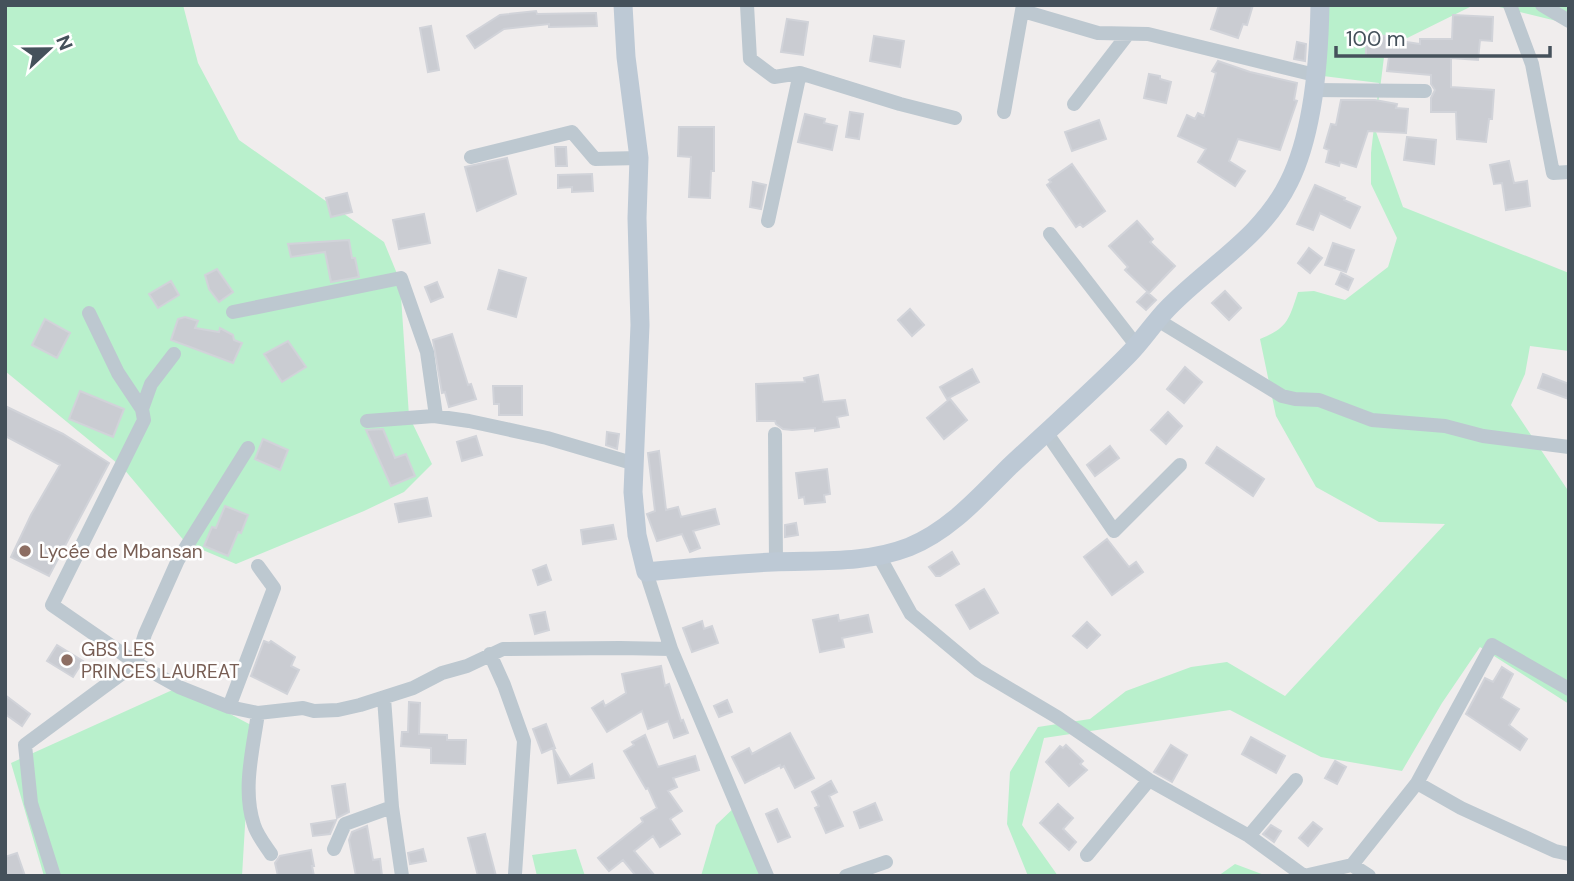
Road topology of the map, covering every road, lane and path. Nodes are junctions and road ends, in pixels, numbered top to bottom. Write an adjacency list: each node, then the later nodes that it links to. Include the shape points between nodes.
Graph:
1 (623, 5): 16 (street)
2 (747, 5): 9 (street, via 750,59 774,77)
3 (1320, 5): 10 (street)
4 (1510, 5): 17 (street, via 1532,64 1553,173)
5 (1542, 5): 7 (street)
6 (1023, 8): 8 (street, via 1098,33); 13 (street)
7 (1569, 21)
8 (1128, 34): 10 (street, via 1148,34); 12 (street)
9 (800, 72): 14 (street); 18 (street)
10 (1313, 82): 11 (street); 22 (street, via 1300,153 1276,205 1258,228)
11 (1425, 91)
12 (1074, 104)
13 (1004, 112)
14 (955, 118)
15 (471, 158): 16 (street, via 572,132 595,159)
16 (639, 158): 32 (street, via 640,325)
17 (1569, 172)
18 (768, 221)
19 (1049, 234): 23 (street)
20 (233, 312): 26 (street, via 401,278 427,352)
21 (89, 313): 25 (street, via 118,373)
22 (1156, 319): 23 (street); 30 (street, via 1282,396 1319,400 1372,421 1445,426 1483,436)
23 (1136, 345): 28 (street)
24 (174, 354): 25 (street, via 151,384)
25 (142, 409): 40 (street, via 140,430 52,605)
26 (436, 416): 27 (street); 32 (street, via 503,427)
27 (367, 421)
28 (1046, 432): 33 (street, via 1114,531); 34 (street, via 980,498 939,531)
29 (775, 434): 35 (street)
30 (1569, 447)
31 (248, 448): 40 (street, via 178,561)
32 (632, 463): 37 (street, via 637,534)
33 (1180, 465)
34 (878, 556): 35 (street); 45 (street, via 911,614 978,670)
35 (776, 562): 37 (street)
36 (258, 566): 43 (street, via 274,588)
37 (646, 572): 38 (street)
38 (671, 649): 39 (street, via 525,648); 59 (street)
39 (490, 654): 42 (street); 56 (street, via 524,741)
40 (136, 663): 43 (street); 57 (street, via 25,745 31,803)
41 (1569, 689): 47 (street, via 1492,645)
42 (384, 698): 44 (street, via 338,710); 48 (street)
43 (229, 708): 44 (street)
44 (258, 713): 51 (street, via 249,779 251,812 254,827)
45 (1149, 780): 49 (street); 53 (street)
46 (1296, 780): 49 (street)
47 (1417, 783): 52 (street, via 1461,808); 55 (street)
48 (392, 807): 50 (street, via 345,824); 58 (street)
49 (1249, 836): 61 (street)
50 (334, 849)
51 (271, 854)
52 (1569, 854)
53 (1087, 855)
54 (886, 862): 60 (street)
55 (1352, 865): 61 (street); 62 (street)
56 (515, 874)
57 (54, 876)
58 (402, 876)
59 (767, 876)
60 (846, 876)
61 (1304, 876)
62 (1369, 876)

